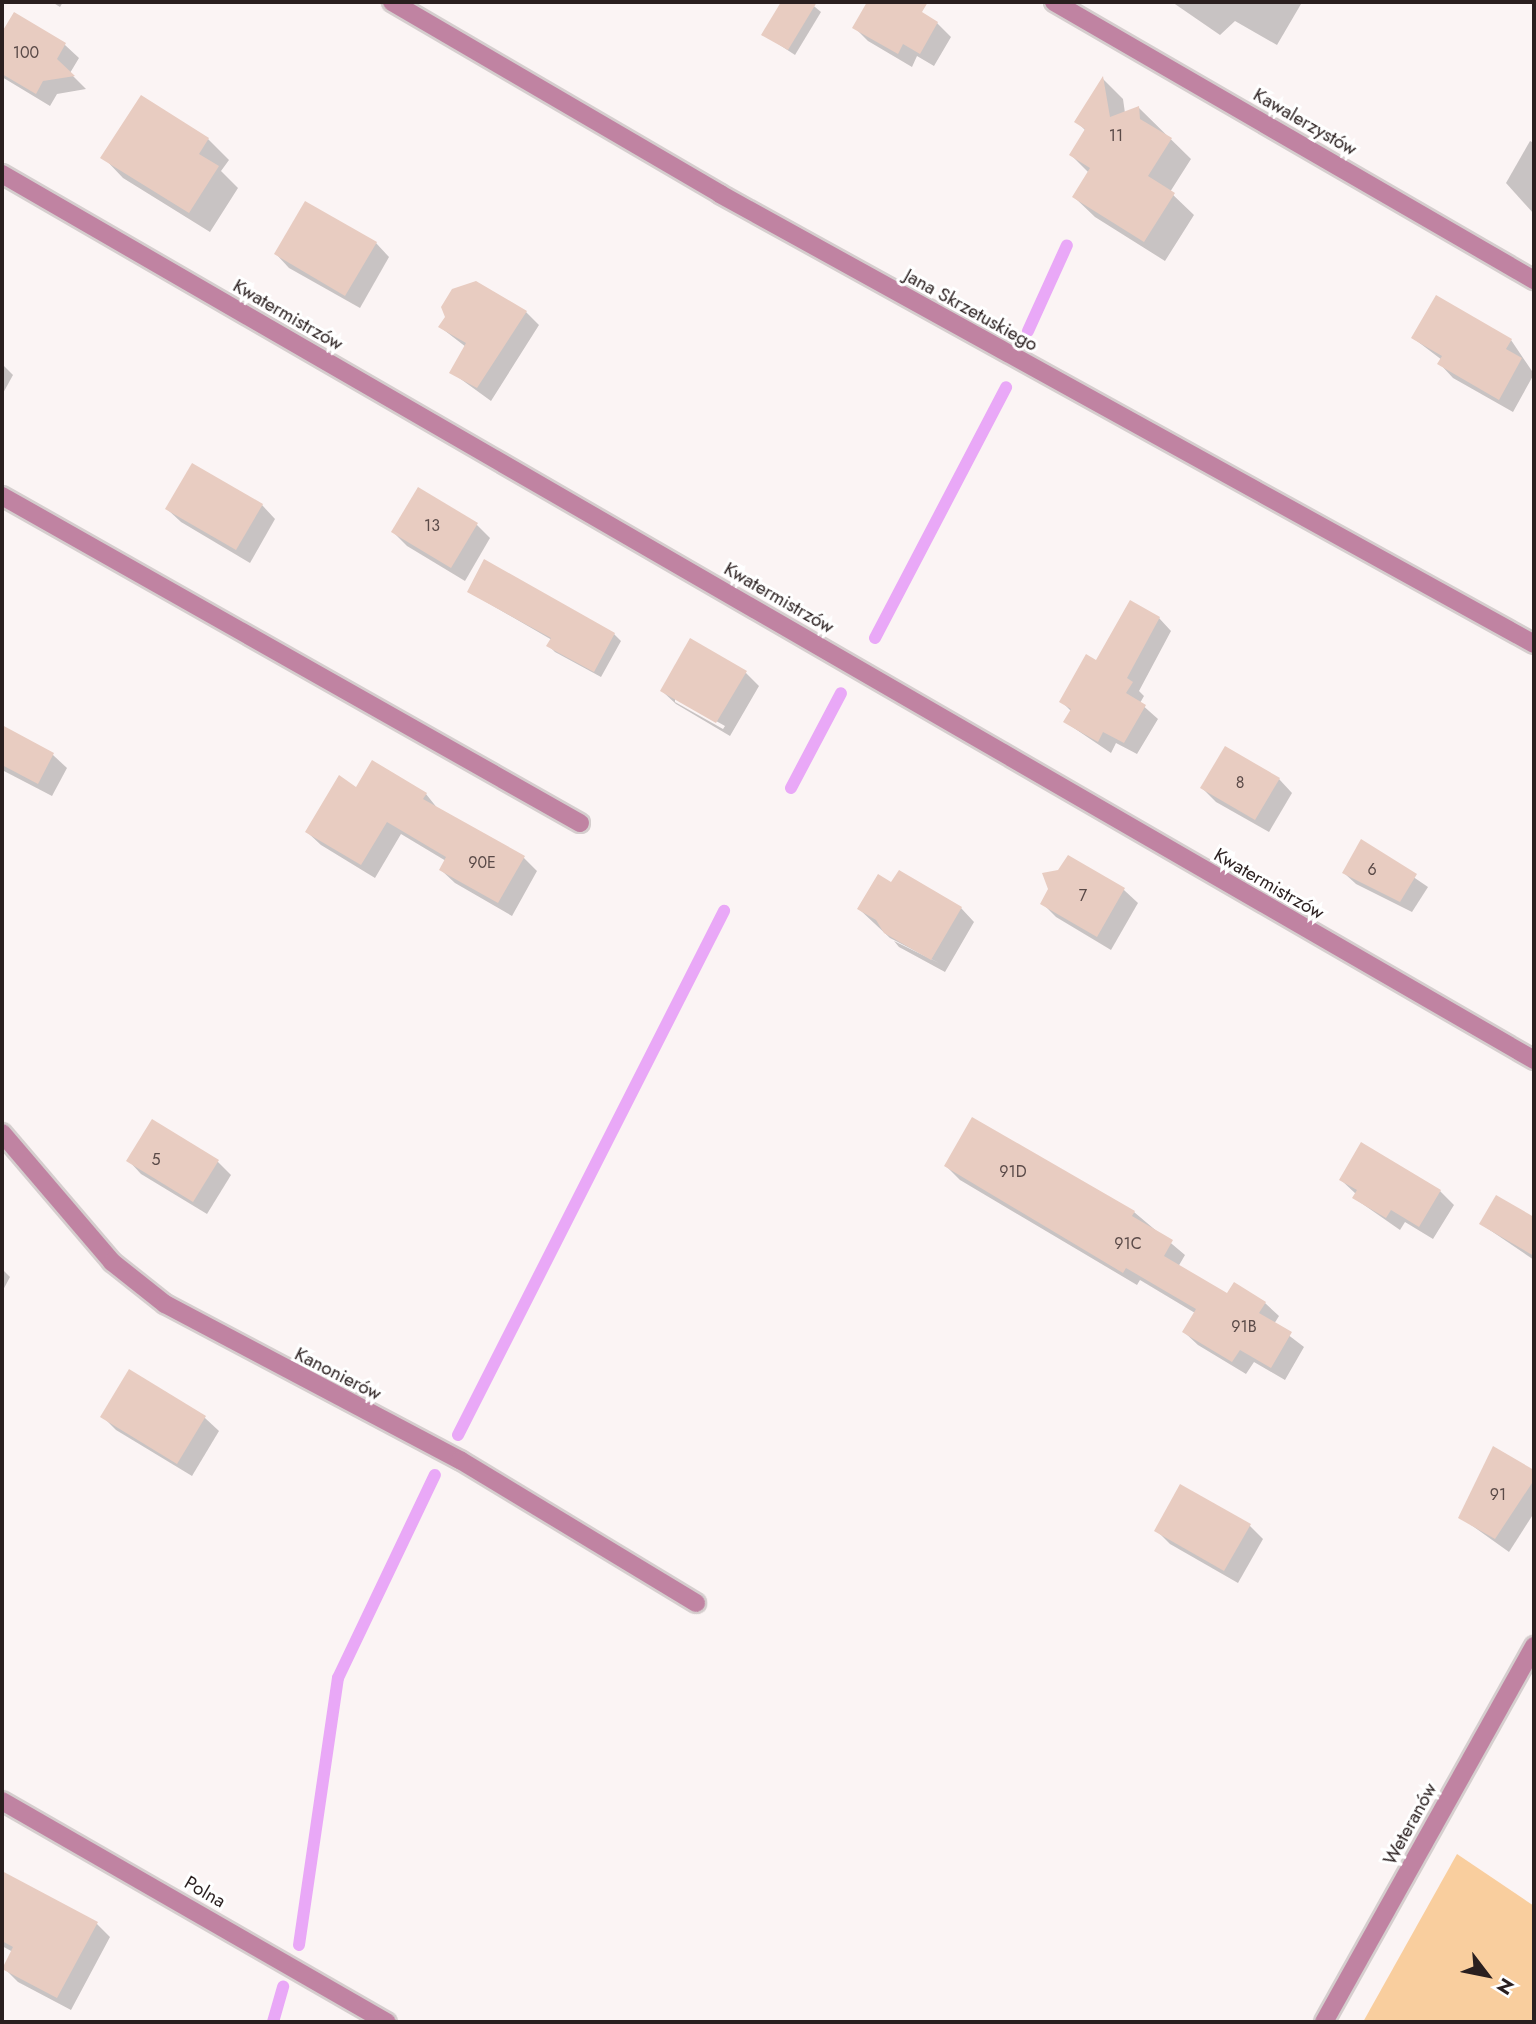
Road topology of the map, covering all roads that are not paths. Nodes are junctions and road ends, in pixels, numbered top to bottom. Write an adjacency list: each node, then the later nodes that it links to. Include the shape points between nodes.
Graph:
1 (393, 2): 6 (street, Jana Skrzetuskiego, via 720,194)
2 (1054, 2): 4 (street, Kawalerzystów)
3 (2, 174): 8 (street, Kwatermistrzów)
4 (1534, 280)
5 (2, 496): 7 (street)
6 (1534, 644)
7 (580, 823)
8 (1534, 1060)
9 (2, 1133): 10 (street, Kanonierów, via 112,1262 164,1304 460,1460)
10 (696, 1603)
11 (1534, 1646): 14 (street, Weteranów)
12 (2, 1801): 13 (street, Polna)
13 (387, 2022)
14 (1324, 2022)

